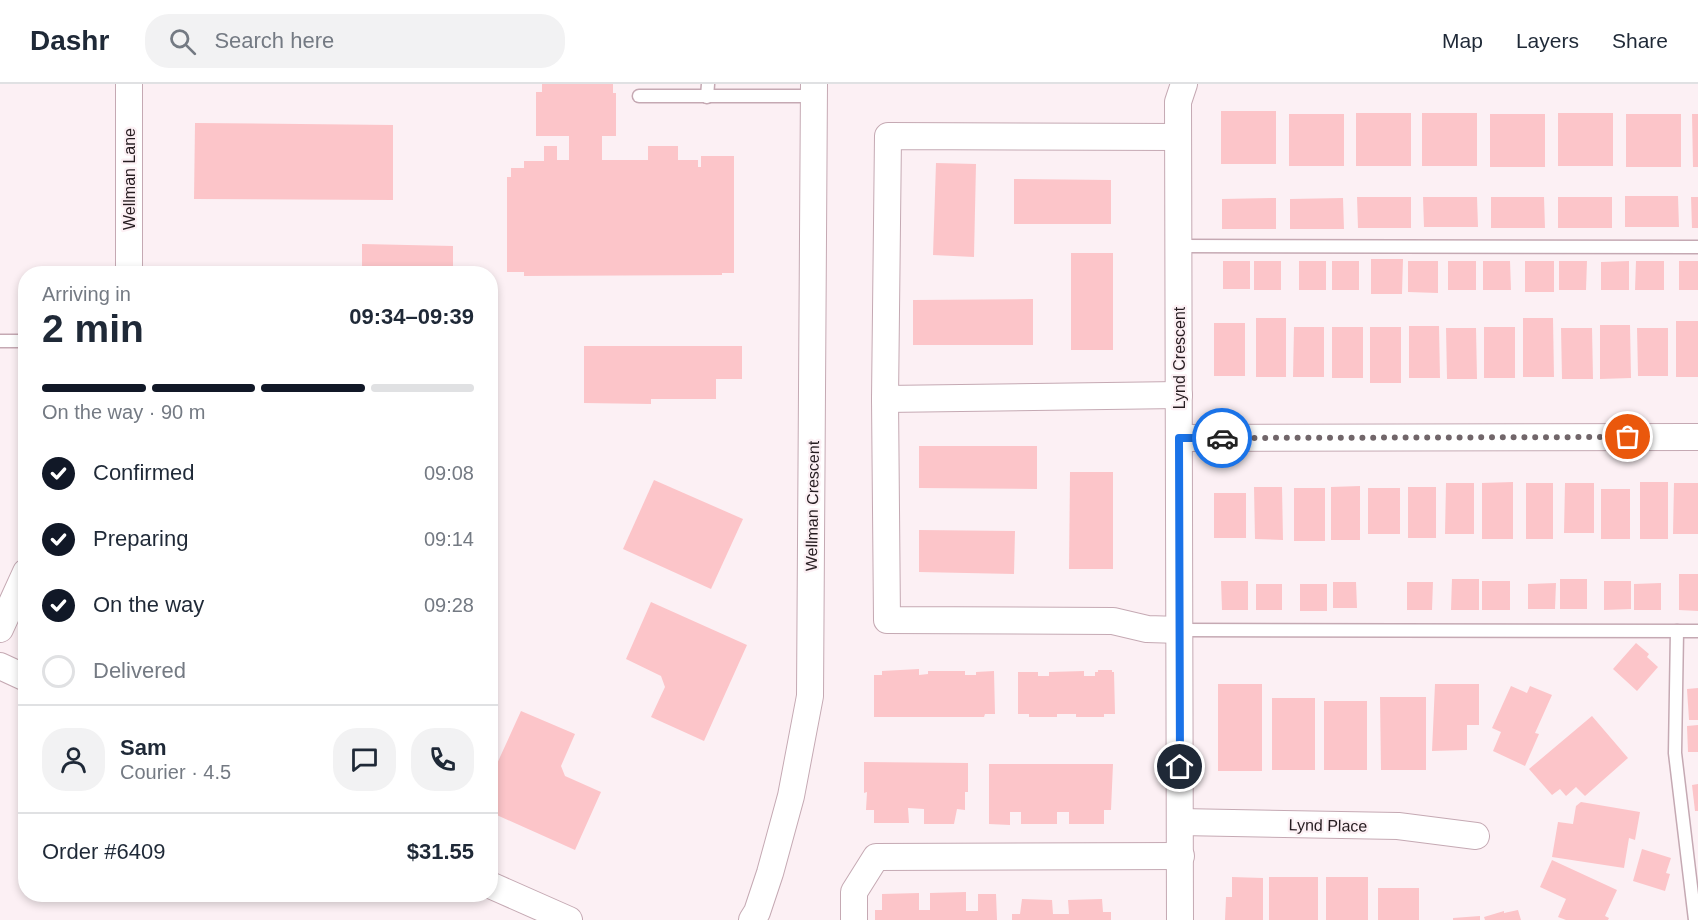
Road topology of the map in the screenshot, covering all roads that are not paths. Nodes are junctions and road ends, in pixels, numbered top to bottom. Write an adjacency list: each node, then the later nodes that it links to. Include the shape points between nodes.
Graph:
1 (129, 84): 9 (street, Wellman Lane)
2 (1184, 84): 6 (street, Lynd Crescent, via 1178,102)
3 (707, 90): 4 (lane); 5 (lane)
4 (814, 90): 28 (street, Wellman Crescent, via 810,696 791,796 770,873)
5 (639, 96)
6 (1178, 136): 7 (street, Lynd Crescent); 13 (street, via 888,136)
7 (1179, 246): 8 (lane); 12 (street, Lynd Crescent)
8 (1698, 248)
9 (129, 266)
10 (0, 341): 11 (lane)
11 (18, 341)
12 (1179, 395): 13 (street); 15 (street, Lynd Crescent)
13 (885, 399): 18 (street, via 887,621 1113,621 1147,630)
14 (1698, 437): 15 (street)
15 (1179, 438): 18 (street, Lynd Crescent)
16 (18, 590): 17 (street)
17 (0, 629)
18 (1180, 630): 19 (lane); 23 (street, Lynd Crescent)
19 (1677, 631): 20 (lane); 31 (lane, via 1676,753)
20 (1698, 631)
21 (0, 666): 22 (street)
22 (18, 674)
23 (1180, 822): 24 (street, Lynd Place, via 1398,826); 25 (street, Lynd Crescent)
24 (1476, 836)
25 (1181, 856): 29 (street, via 876,857 854,892); 30 (street, Lynd Crescent)
26 (498, 889): 27 (street)
27 (569, 920)
28 (752, 920)
29 (854, 920)
30 (1180, 920)
31 (1695, 920)

